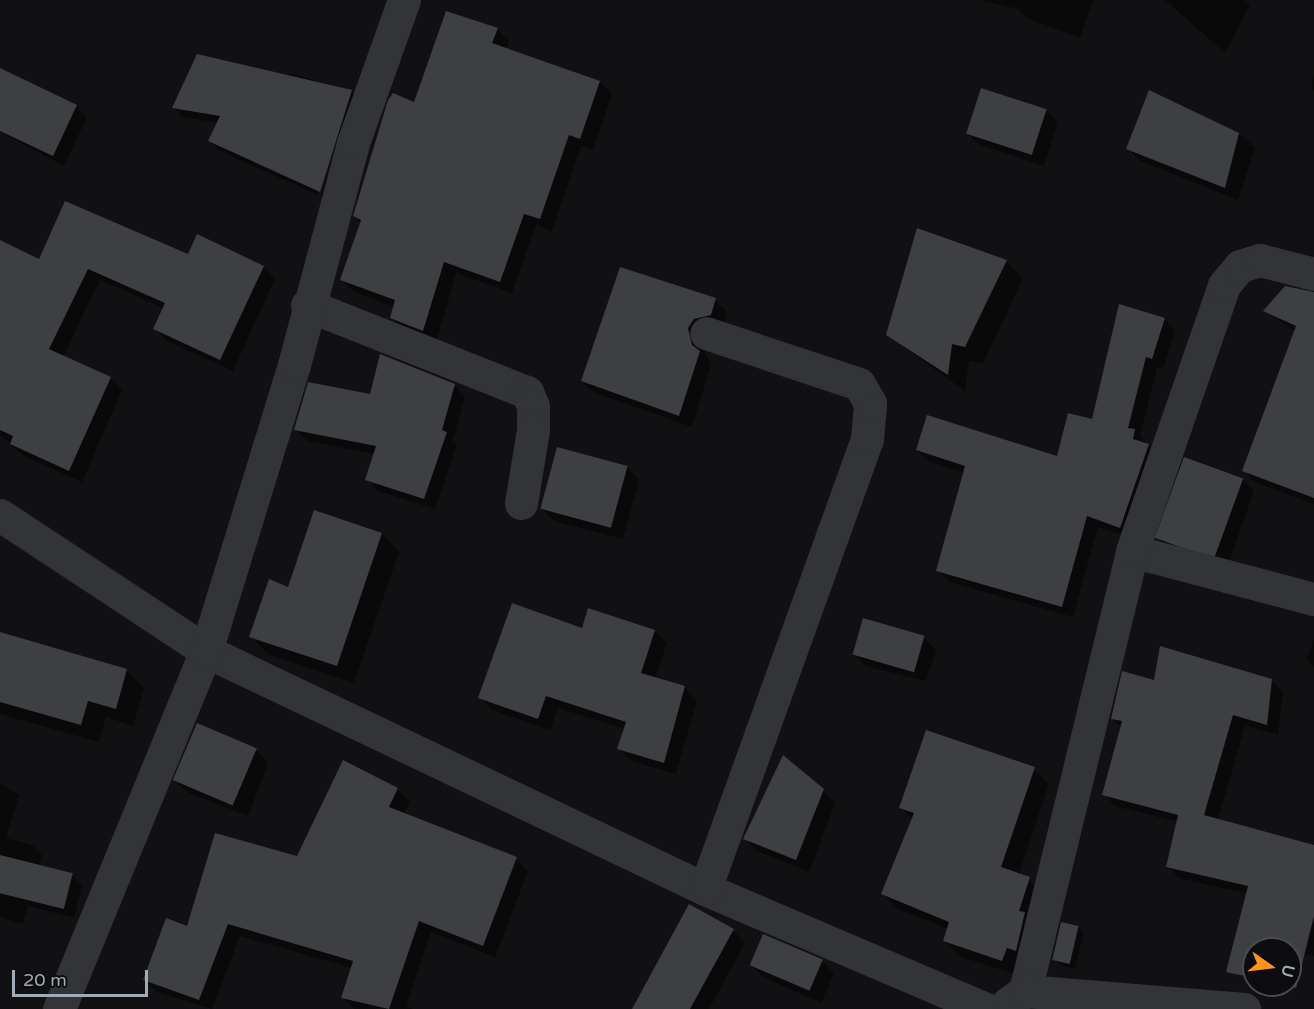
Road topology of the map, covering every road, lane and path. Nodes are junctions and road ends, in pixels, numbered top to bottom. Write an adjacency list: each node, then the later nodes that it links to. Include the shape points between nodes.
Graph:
1 (404, 0): 3 (street, via 353,143)
2 (1314, 274): 7 (street, via 1260,260 1240,266 1224,285)
3 (307, 305): 5 (street, via 527,392 533,406 533,430); 9 (street)
4 (706, 333): 10 (street, via 859,384 870,404 867,439)
5 (521, 503)
6 (0, 515): 9 (street)
7 (1132, 551): 8 (street); 11 (street)
8 (1314, 600)
9 (206, 651): 10 (street); 12 (street)
10 (705, 889): 13 (street)
11 (1025, 991): 14 (street); 15 (street)
12 (59, 1009)
13 (987, 1009)
14 (999, 1009)
15 (1244, 1009)

